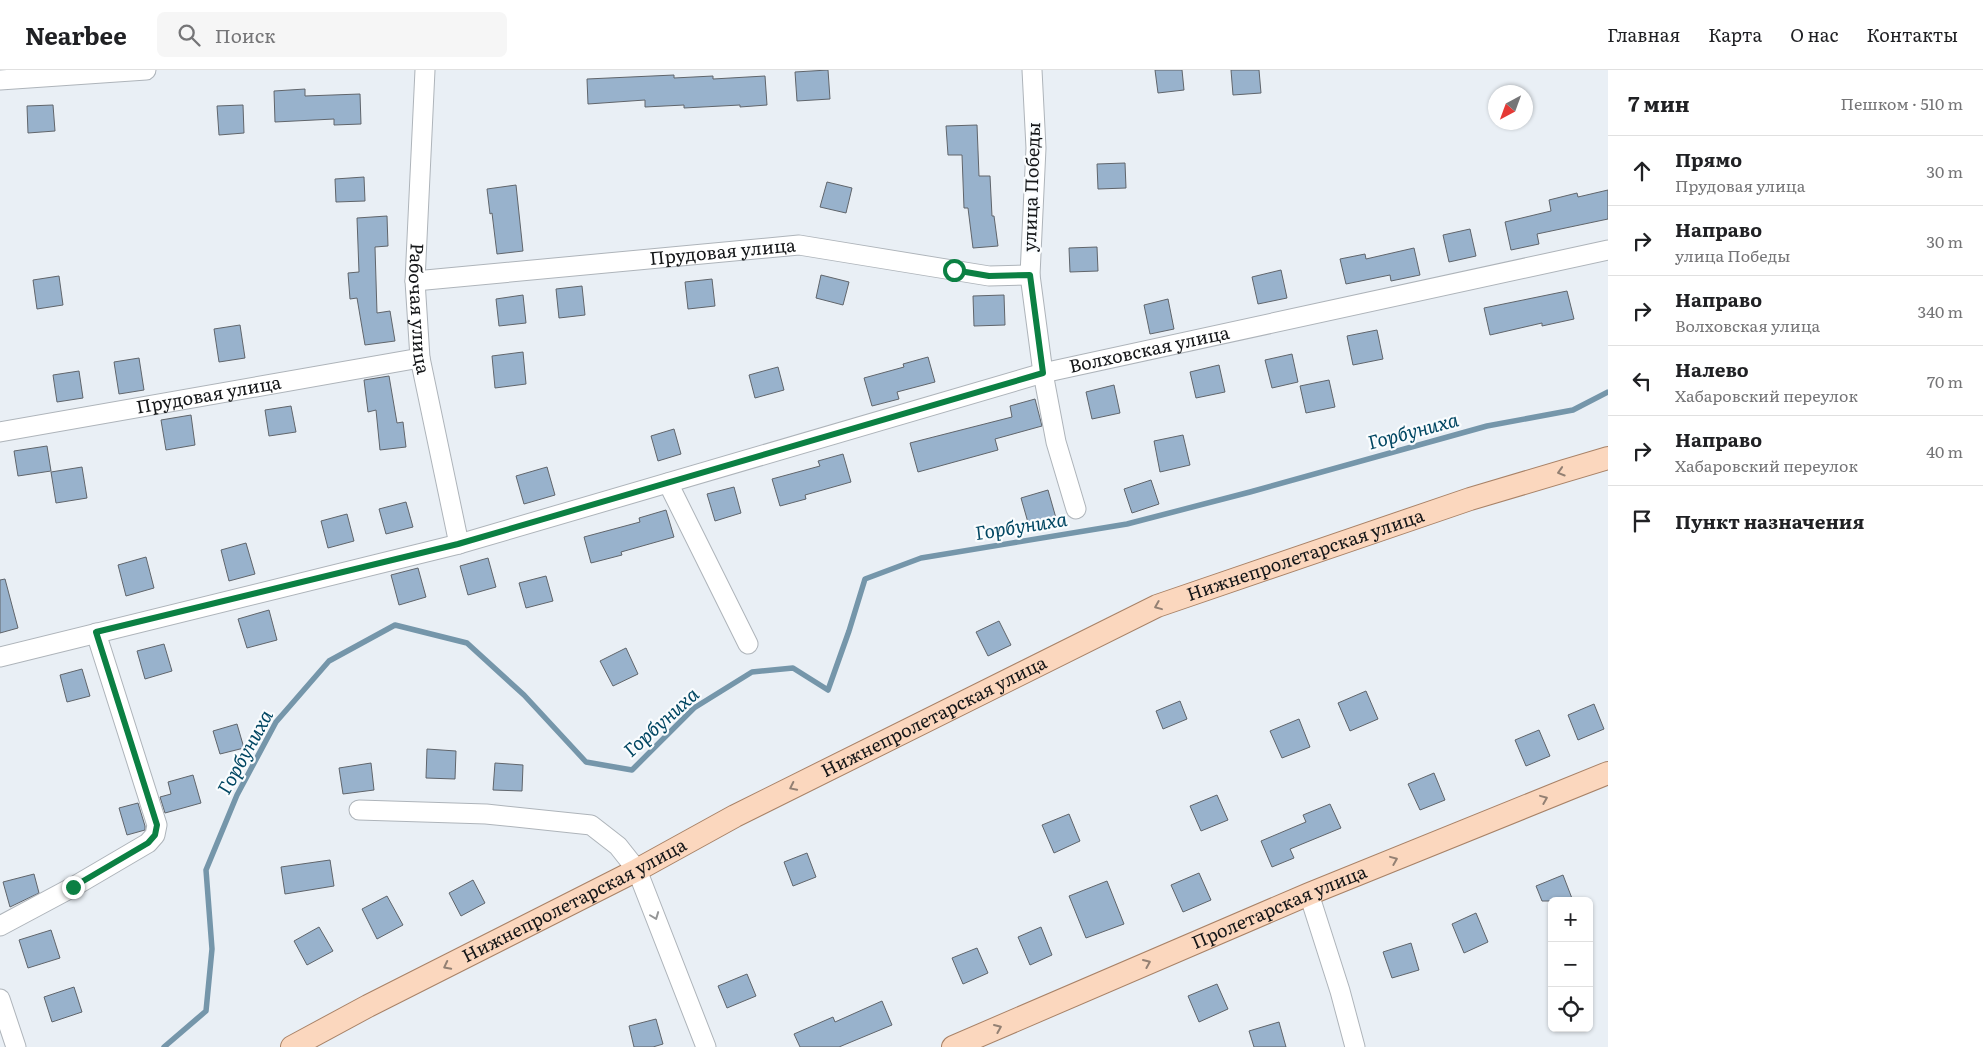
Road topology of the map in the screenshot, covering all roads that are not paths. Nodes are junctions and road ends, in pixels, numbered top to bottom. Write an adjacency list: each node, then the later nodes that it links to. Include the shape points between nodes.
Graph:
1 (146, 70): 4 (street)
2 (425, 70): 7 (street, Рабочая улица)
3 (1032, 70): 6 (street, улица Победы, via 1036,148)
4 (0, 80)
5 (1608, 250): 9 (street, Волховская улица)
6 (1030, 275): 7 (street, Прудовая улица, via 989,276 799,245); 9 (street, улица Победы)
7 (415, 281): 8 (street, Рабочая улица)
8 (420, 358): 10 (street, Прудовая улица); 14 (street, Рабочая улица)
9 (1043, 373): 12 (street, Волховская улица); 13 (street, улица Победы, via 1056,442)
10 (0, 432)
11 (1608, 458): 20 (main road, Нижнепролетарская улица, one-way to 20, via 1470,499 1158,606 735,816)
12 (668, 483): 14 (street, Волховская улица); 16 (street)
13 (1076, 509)
14 (458, 544): 15 (street, Волховская улица)
15 (96, 632): 17 (street, Волховская улица); 22 (street, via 157,825 155,835 148,843 82,882)
16 (748, 644)
17 (0, 656)
18 (1608, 773): 21 (main road, Пролетарская улица, one-way to 18)
19 (359, 810): 20 (street, via 486,814 591,826 618,846)
20 (637, 870): 25 (main road, Нижнепролетарская улица, one-way to 25); 26 (street, one-way to 26)
21 (1309, 894): 27 (main road, Пролетарская улица, one-way to 21); 28 (street)
22 (0, 926)
23 (0, 999): 24 (street)
24 (16, 1047)
25 (292, 1047)
26 (706, 1047)
27 (953, 1047)
28 (1355, 1047)

